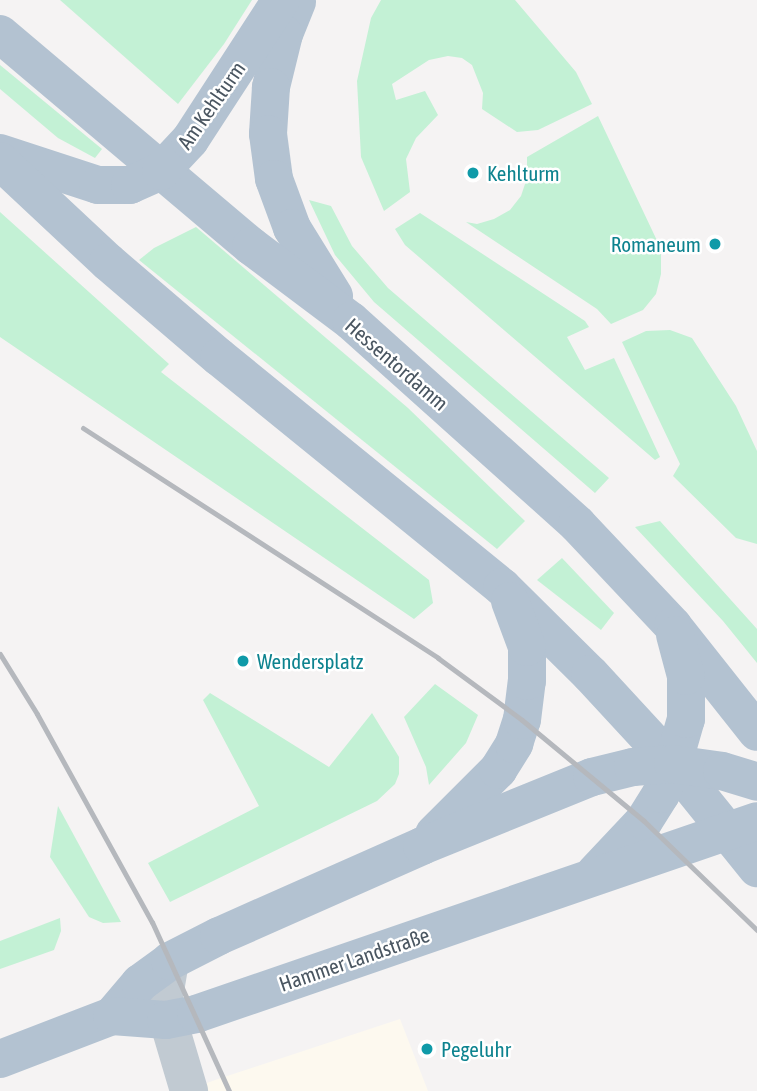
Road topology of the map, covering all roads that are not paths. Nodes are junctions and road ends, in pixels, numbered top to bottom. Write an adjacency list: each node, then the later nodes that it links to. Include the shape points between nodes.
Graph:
1 (281, 0): 6 (main road, Am Kehlturm, via 190,140)
2 (298, 0): 7 (main road, Am Kehlturm, via 271,87 268,134 274,179 292,228)
3 (0, 34): 6 (main road, Hessentordamm)
4 (0, 153): 6 (main road, Am Kehlturm, via 98,185 130,185)
5 (0, 161): 8 (main road, via 219,358)
6 (161, 171): 7 (main road, Hessentordamm, via 251,247)
7 (351, 321): 9 (main road, Hessentordamm, via 577,524)
8 (507, 592): 11 (main road); 14 (main road, Hammer Landstraße, via 527,647 522,720 514,744 498,770)
9 (673, 626): 10 (main road, Hessentordamm); 11 (main road, Hammer Landstraße, via 686,676 685,719)
10 (757, 732)
11 (673, 764): 12 (main road, Hammer Landstraße); 13 (main road); 14 (main road, Hammer Landstraße, via 592,777); 16 (main road, Hammer Landstraße, via 644,821)
12 (757, 782)
13 (743, 826): 15 (main road); 16 (main road, Hammer Landstraße)
14 (422, 846): 17 (main road, Hammer Landstraße)
15 (757, 868)
16 (592, 876): 19 (main road, Hammer Landstraße, via 196,1014)
17 (170, 961): 18 (main road, Hammer Landstraße, via 140,983); 19 (street, via 163,986)
18 (112, 1016): 19 (main road, Hammer Landstraße); 20 (main road, Hammer Landstraße)
19 (166, 1020): 21 (street)
20 (0, 1059)
21 (189, 1091)

